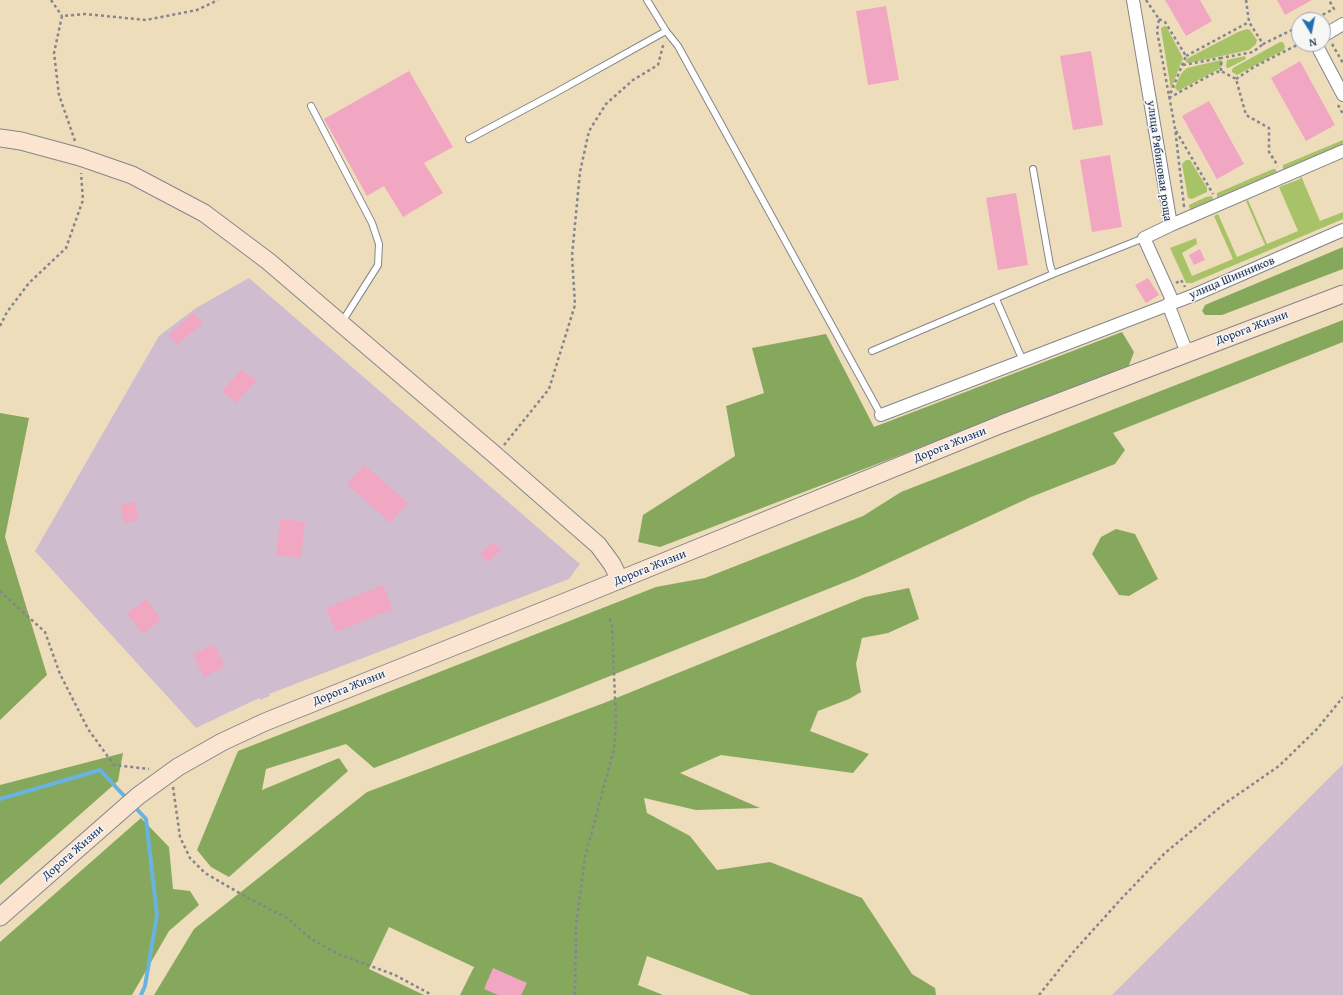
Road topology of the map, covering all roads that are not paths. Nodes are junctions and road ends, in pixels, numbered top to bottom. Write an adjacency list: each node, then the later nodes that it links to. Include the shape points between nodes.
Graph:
1 (647, 0): 4 (lane)
2 (1133, 0): 13 (street, улица Рябиновая роща)
3 (1343, 24): 5 (street)
4 (666, 31): 10 (lane); 24 (lane, via 678,46)
5 (1331, 33)
6 (1320, 52): 7 (street)
7 (1343, 96)
8 (311, 106): 20 (lane, via 372,222 379,244 378,265)
9 (0, 138): 20 (main road, via 22,141 80,157 132,175 204,213 268,261)
10 (469, 139)
11 (1343, 151): 13 (street)
12 (1033, 169): 16 (lane)
13 (1171, 225): 15 (street, улица Рябиновая роща)
14 (1343, 230): 19 (street, улица Шинников)
15 (1144, 238): 16 (lane); 19 (street)
16 (1053, 274): 18 (lane)
17 (1343, 294): 22 (main road, Дорога Жизни)
18 (996, 299): 21 (lane); 23 (lane)
19 (1171, 303): 22 (street); 23 (street, улица Шинников)
20 (341, 323): 25 (main road, via 598,545)
21 (872, 351)
22 (1187, 353): 25 (main road, Дорога Жизни, via 1002,424)
23 (1023, 361): 24 (street, улица Шинников)
24 (881, 415)
25 (620, 580): 26 (main road, Дорога Жизни, via 265,722 222,742 171,772 138,796)
26 (0, 917)

